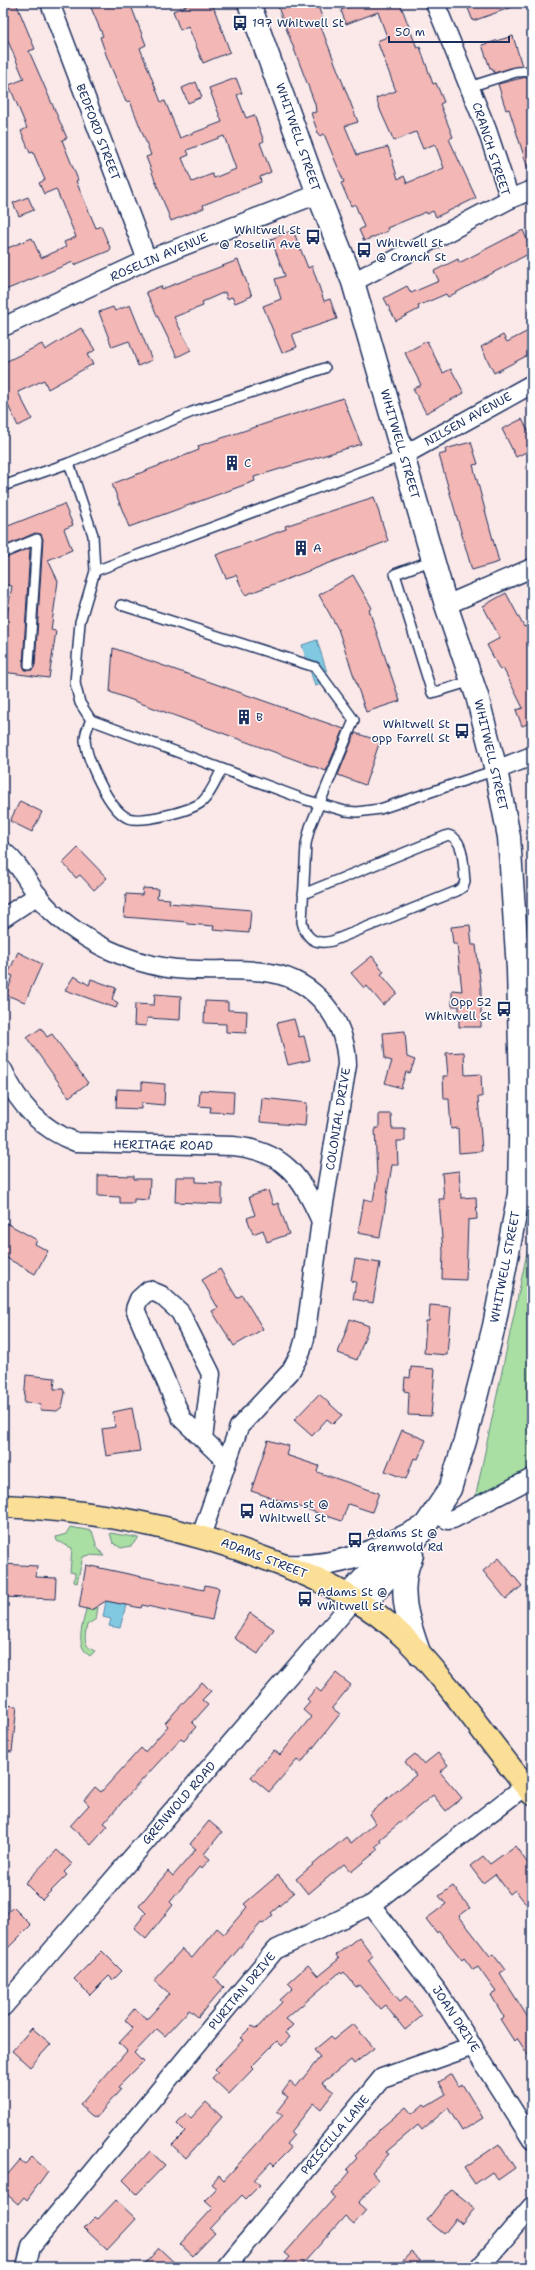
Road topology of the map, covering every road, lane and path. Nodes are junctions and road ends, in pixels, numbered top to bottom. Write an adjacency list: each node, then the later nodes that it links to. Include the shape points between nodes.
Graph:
1 (50, 3): 9 (street, BEDFORD STREET)
2 (249, 3): 7 (street, WHITWELL STREET)
3 (435, 3): 5 (street, CRANCH STREET)
4 (532, 71): 5 (lane, via 516,72)
5 (469, 87): 8 (street, CRANCH STREET, via 487,130)
6 (532, 190): 8 (street)
7 (318, 194): 9 (street, ROSELIN AVENUE); 10 (street, WHITWELL STREET)
8 (510, 199): 10 (street, CRANCH STREET)
9 (146, 260): 11 (street, ROSELIN AVENUE)
10 (353, 282): 14 (street, WHITWELL STREET)
11 (3, 326)
12 (325, 368): 15 (lane, via 192,412)
13 (532, 384): 14 (street, NILSEN AVENUE)
14 (404, 456): 18 (street, WHITWELL STREET); 20 (lane)
15 (69, 462): 16 (lane); 20 (lane, via 93,535)
16 (3, 486)
17 (3, 553): 23 (lane, via 37,539)
18 (434, 560): 22 (street, WHITWELL STREET); 24 (lane, via 395,574 432,693)
19 (532, 568): 22 (street)
20 (95, 571): 25 (lane, via 80,622 75,682 80,704)
21 (121, 605): 29 (lane, via 315,667 354,720)
22 (446, 605): 24 (street, WHITWELL STREET)
23 (29, 664)
24 (472, 681): 28 (street, WHITWELL STREET)
25 (91, 720): 27 (lane); 27 (lane, via 85,738 87,750 108,798 118,812 127,817 137,820 192,808 209,795)
26 (532, 756): 28 (street)
27 (222, 769): 29 (lane)
28 (496, 770): 29 (lane, via 368,812 345,811); 40 (street, WHITWELL STREET, via 509,837 518,969 521,1089 519,1194 494,1326 465,1441 453,1482)
29 (319, 804): 31 (lane, via 306,844)
30 (3, 851): 32 (street, COLONIAL DRIVE, via 18,863)
31 (303, 894): 31 (lane, via 304,931 314,942 332,941 463,887 465,881 459,842 455,836 448,835)
32 (38, 896): 33 (street); 35 (street, COLONIAL DRIVE, via 56,914 96,943 134,961 168,968 271,973 305,987 325,1004 334,1016 342,1035 347,1065)
33 (3, 918)
34 (3, 1070): 35 (street, HERITAGE ROAD, via 17,1097 34,1117 58,1134 76,1142 233,1146 268,1154 291,1170 302,1182)
35 (320, 1222): 37 (street, COLONIAL DRIVE, via 309,1321 301,1352 290,1372 239,1427)
36 (203, 1439): 36 (street, via 211,1374 180,1312 161,1295 149,1290 139,1299 135,1309 182,1419); 37 (street)
37 (227, 1462): 41 (street, COLONIAL DRIVE)
38 (532, 1478): 40 (street, via 452,1519)
39 (3, 1506): 41 (main road, ADAMS STREET, via 90,1512)
40 (430, 1520): 42 (street, via 379,1549 350,1559 324,1564); 43 (street, WHITWELL STREET, via 385,1557); 44 (street, via 406,1569 403,1583 408,1621)
41 (201, 1536): 42 (main road, ADAMS STREET)
42 (286, 1566): 43 (main road, ADAMS STREET)
43 (355, 1600): 44 (main road, ADAMS STREET, via 394,1628); 47 (street, GRENWOLD ROAD)
44 (420, 1655): 45 (main road, ADAMS STREET, via 474,1719)
45 (528, 1790): 46 (street, PURITAN DRIVE)
46 (371, 1905): 48 (street, JOAN DRIVE, via 438,1992); 51 (street, PURITAN DRIVE, via 275,1950 31,2246)
47 (3, 2007)
48 (473, 2046): 49 (street, JOAN DRIVE); 52 (street, PRISCILLA LANE, via 382,2078)
49 (532, 2140)
50 (532, 2206): 53 (street)
51 (26, 2267)
52 (226, 2267)
53 (480, 2267)

